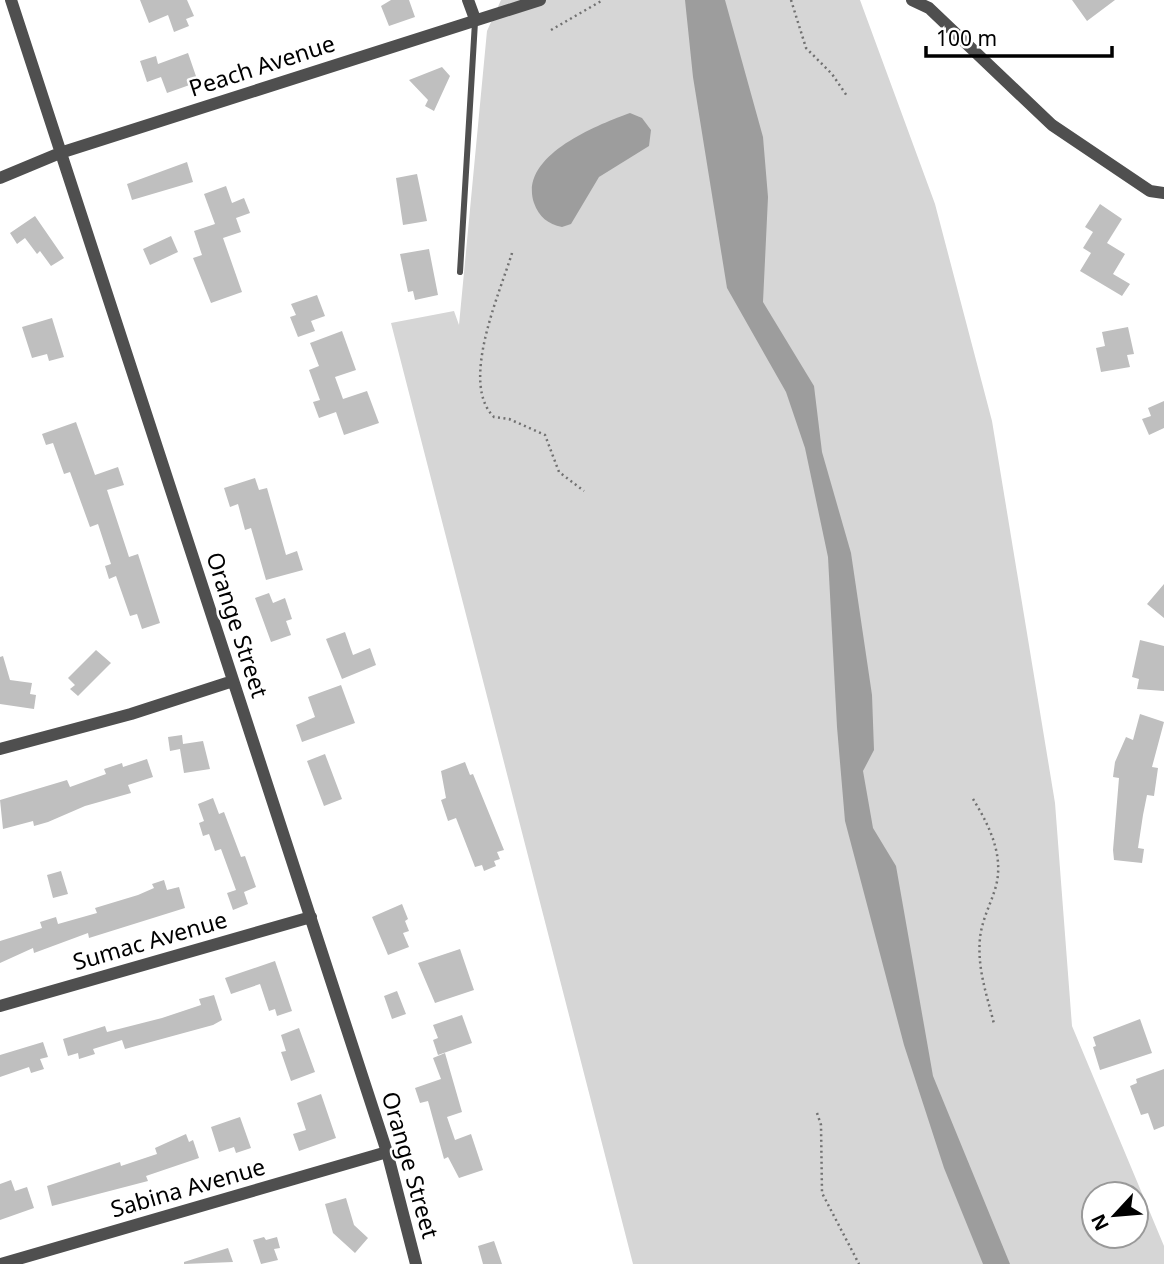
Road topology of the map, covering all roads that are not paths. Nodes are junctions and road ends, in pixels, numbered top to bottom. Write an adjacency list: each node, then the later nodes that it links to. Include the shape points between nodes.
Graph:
1 (11, 0): 6 (street, Orange Street)
2 (468, 0): 5 (street)
3 (540, 0): 5 (street, Peach Avenue)
4 (912, 0): 8 (street, via 929,8 1052,125 1150,191)
5 (475, 19): 6 (street, Peach Avenue); 9 (lane)
6 (60, 153): 7 (street, Peach Avenue); 10 (street, Orange Street)
7 (0, 178)
8 (1164, 193)
9 (460, 272)
10 (233, 681): 11 (street); 12 (street, Orange Street)
11 (0, 749)
12 (311, 917): 13 (street, Sumac Avenue); 14 (street, Orange Street)
13 (0, 1006)
14 (387, 1152): 15 (street, Sabina Avenue); 16 (street, Orange Street)
15 (1, 1264)
16 (416, 1264)

